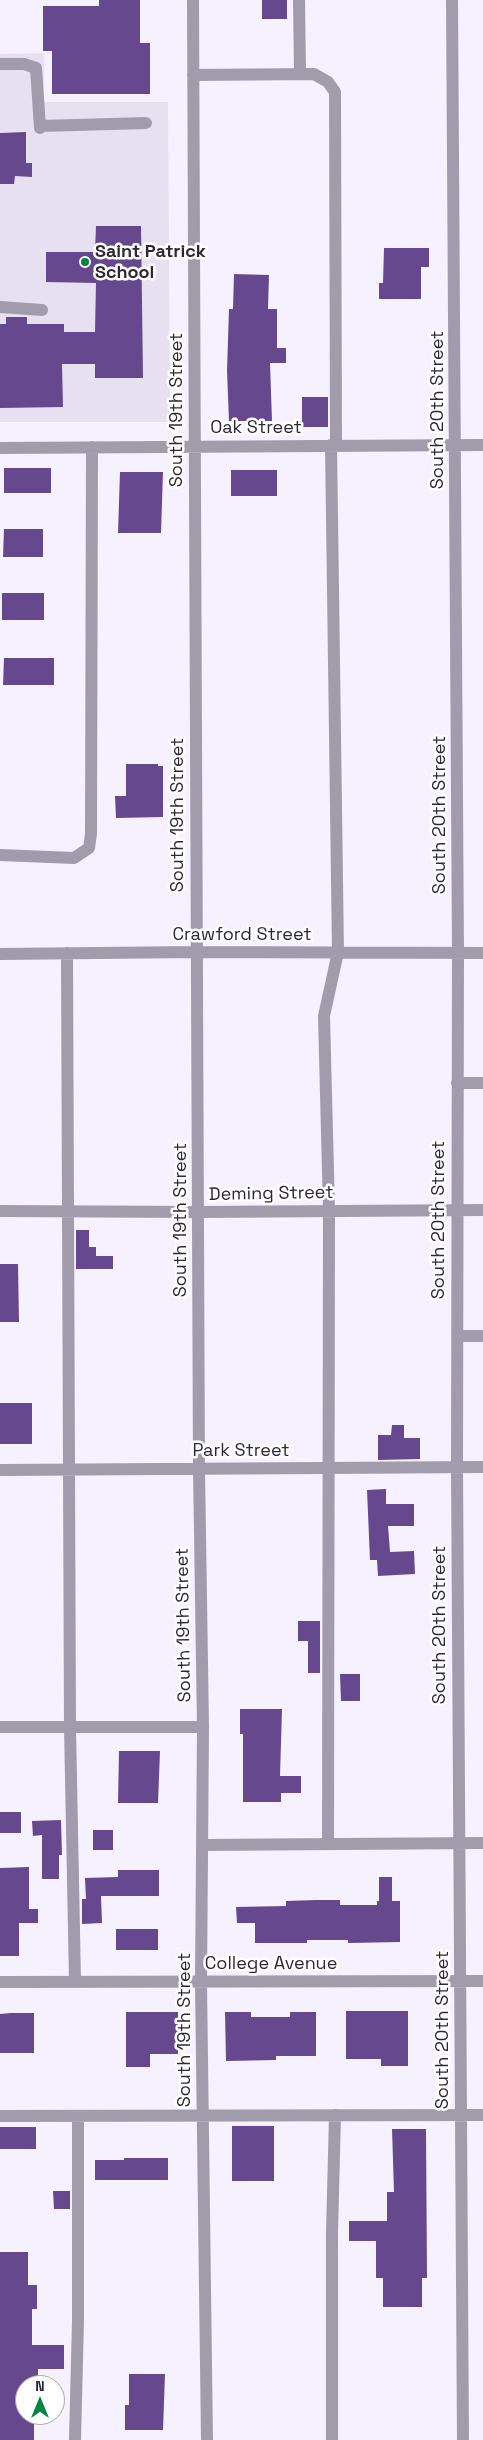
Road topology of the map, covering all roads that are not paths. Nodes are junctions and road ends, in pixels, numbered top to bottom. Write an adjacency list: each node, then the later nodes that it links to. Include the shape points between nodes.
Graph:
1 (193, 0): 6 (street, South 19th Street)
2 (299, 0): 5 (street)
3 (452, 0): 11 (street, South 20th Street)
4 (0, 64): 7 (street, via 24,64 36,68 40,127)
5 (300, 74): 6 (street); 10 (street, via 314,74 328,82 335,92)
6 (193, 76): 13 (street, South 19th Street)
7 (146, 123)
8 (0, 307): 9 (street)
9 (42, 310)
10 (334, 445): 11 (street, Oak Street); 13 (street, Oak Street); 18 (street)
11 (456, 445): 12 (street, Oak Street); 20 (street, South 20th Street)
12 (483, 445)
13 (195, 446): 14 (street, Oak Street); 17 (street, South 19th Street)
14 (92, 447): 15 (street, Oak Street); 16 (street, via 89,848 74,858)
15 (0, 448)
16 (0, 855)
17 (196, 952): 18 (street, Crawford Street); 19 (street, Crawford Street); 30 (street, South 19th Street)
18 (338, 952): 20 (street, Crawford Street); 29 (street, via 324,1016)
19 (67, 953): 22 (street, Crawford Street); 28 (street)
20 (458, 953): 21 (street, Crawford Street); 23 (street, South 20th Street)
21 (483, 953)
22 (0, 954)
23 (458, 1083): 24 (street); 25 (street, South 20th Street)
24 (483, 1083)
25 (456, 1210): 26 (street, Deming Street); 29 (street, Deming Street); 31 (street, South 20th Street)
26 (483, 1210)
27 (0, 1211): 28 (street, Deming Street)
28 (69, 1211): 30 (street, Deming Street); 36 (street)
29 (329, 1211): 30 (street, Deming Street); 35 (street)
30 (199, 1212): 37 (street, South 19th Street)
31 (457, 1336): 32 (street); 33 (street, South 20th Street)
32 (483, 1336)
33 (457, 1467): 34 (street, Park Street); 35 (street, Park Street); 43 (street, South 20th Street)
34 (483, 1467)
35 (329, 1468): 37 (street, Park Street); 42 (street)
36 (70, 1469): 37 (street, Park Street); 38 (street, Park Street); 40 (street)
37 (199, 1469): 41 (street, South 19th Street)
38 (0, 1470)
39 (0, 1727): 40 (street)
40 (70, 1727): 41 (street); 48 (street)
41 (203, 1727): 45 (street, South 19th Street)
42 (328, 1843): 43 (street); 45 (street)
43 (460, 1843): 44 (street); 50 (street, South 20th Street)
44 (483, 1843)
45 (202, 1845): 49 (street, South 19th Street)
46 (483, 1981): 50 (street, College Avenue)
47 (0, 1982): 48 (street, College Avenue)
48 (75, 1982): 49 (street, College Avenue)
49 (201, 1982): 50 (street, College Avenue); 51 (street, South 19th Street)
50 (461, 1982): 53 (street, South 20th Street)
51 (203, 2115): 52 (street); 56 (street); 58 (street, South 19th Street)
52 (335, 2115): 53 (street); 59 (street)
53 (461, 2115): 54 (street); 60 (street, South 20th Street)
54 (483, 2115)
55 (0, 2116): 56 (street)
56 (78, 2116): 57 (street)
57 (75, 2440)
58 (206, 2440)
59 (332, 2440)
60 (462, 2440)

